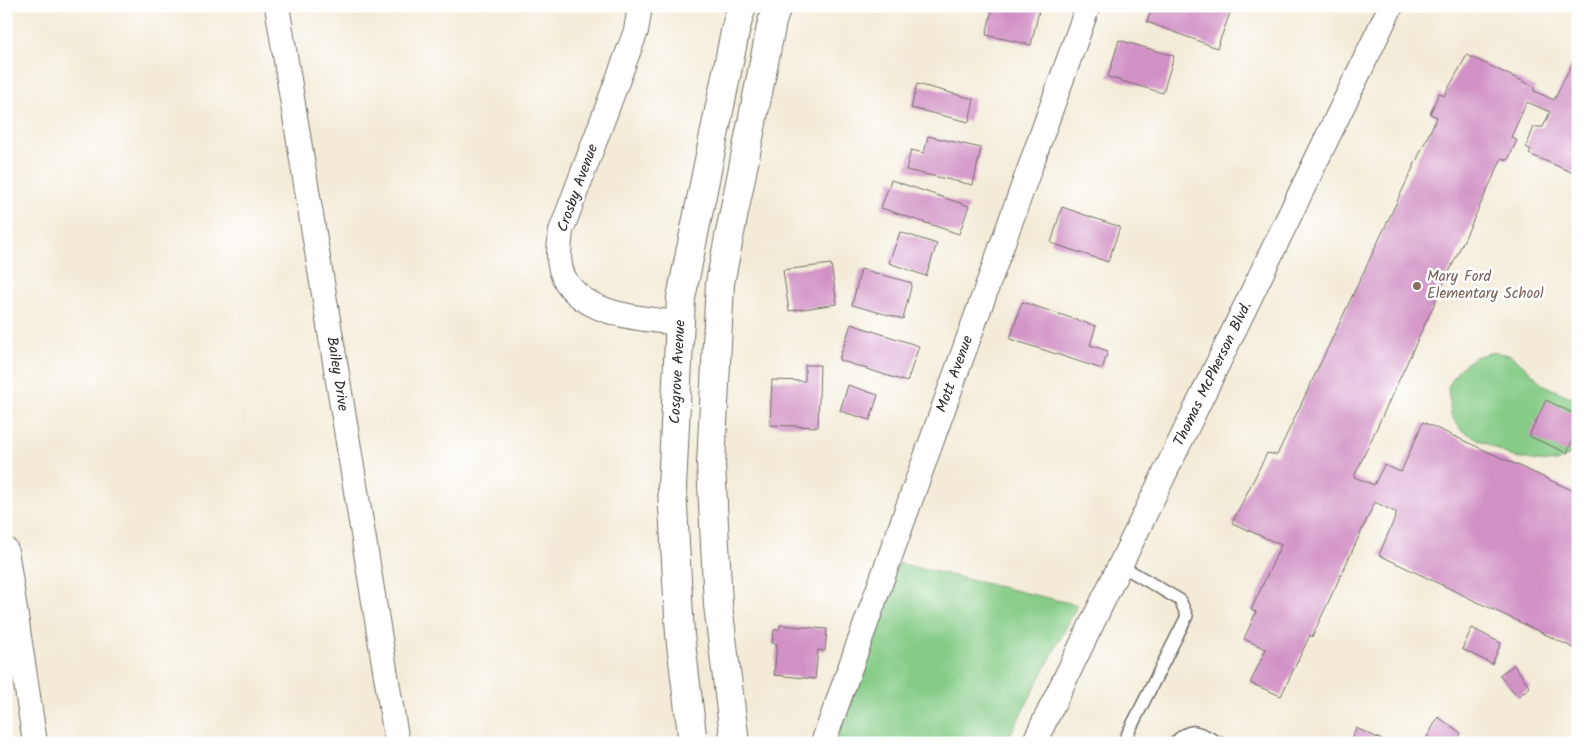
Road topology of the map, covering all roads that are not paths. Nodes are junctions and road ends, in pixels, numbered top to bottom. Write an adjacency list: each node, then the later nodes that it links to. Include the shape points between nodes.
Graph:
1 (277, 6): 11 (street, Bailey Drive)
2 (640, 6): 7 (street, Crosby Avenue, via 636,31 561,231 561,270 579,297 600,308 626,316)
3 (742, 6): 7 (main road, Cosgrove Avenue, via 681,298)
4 (777, 6): 13 (main road, via 720,283 710,464 718,605)
5 (1088, 6): 14 (street, Mott Avenue)
6 (1391, 6): 9 (street, Thomas McPherson Blvd.)
7 (680, 323): 12 (main road, Cosgrove Avenue, via 672,488 680,635)
8 (6, 550): 10 (street)
9 (1120, 565): 15 (street, Thomas McPherson Blvd.); 16 (lane, via 1180,600 1187,616)
10 (35, 743)
11 (397, 743)
12 (693, 743)
13 (735, 743)
14 (823, 743)
15 (1034, 743)
16 (1123, 743)
17 (1175, 743): 18 (lane, via 1185,732 1195,731)
18 (1220, 743)

